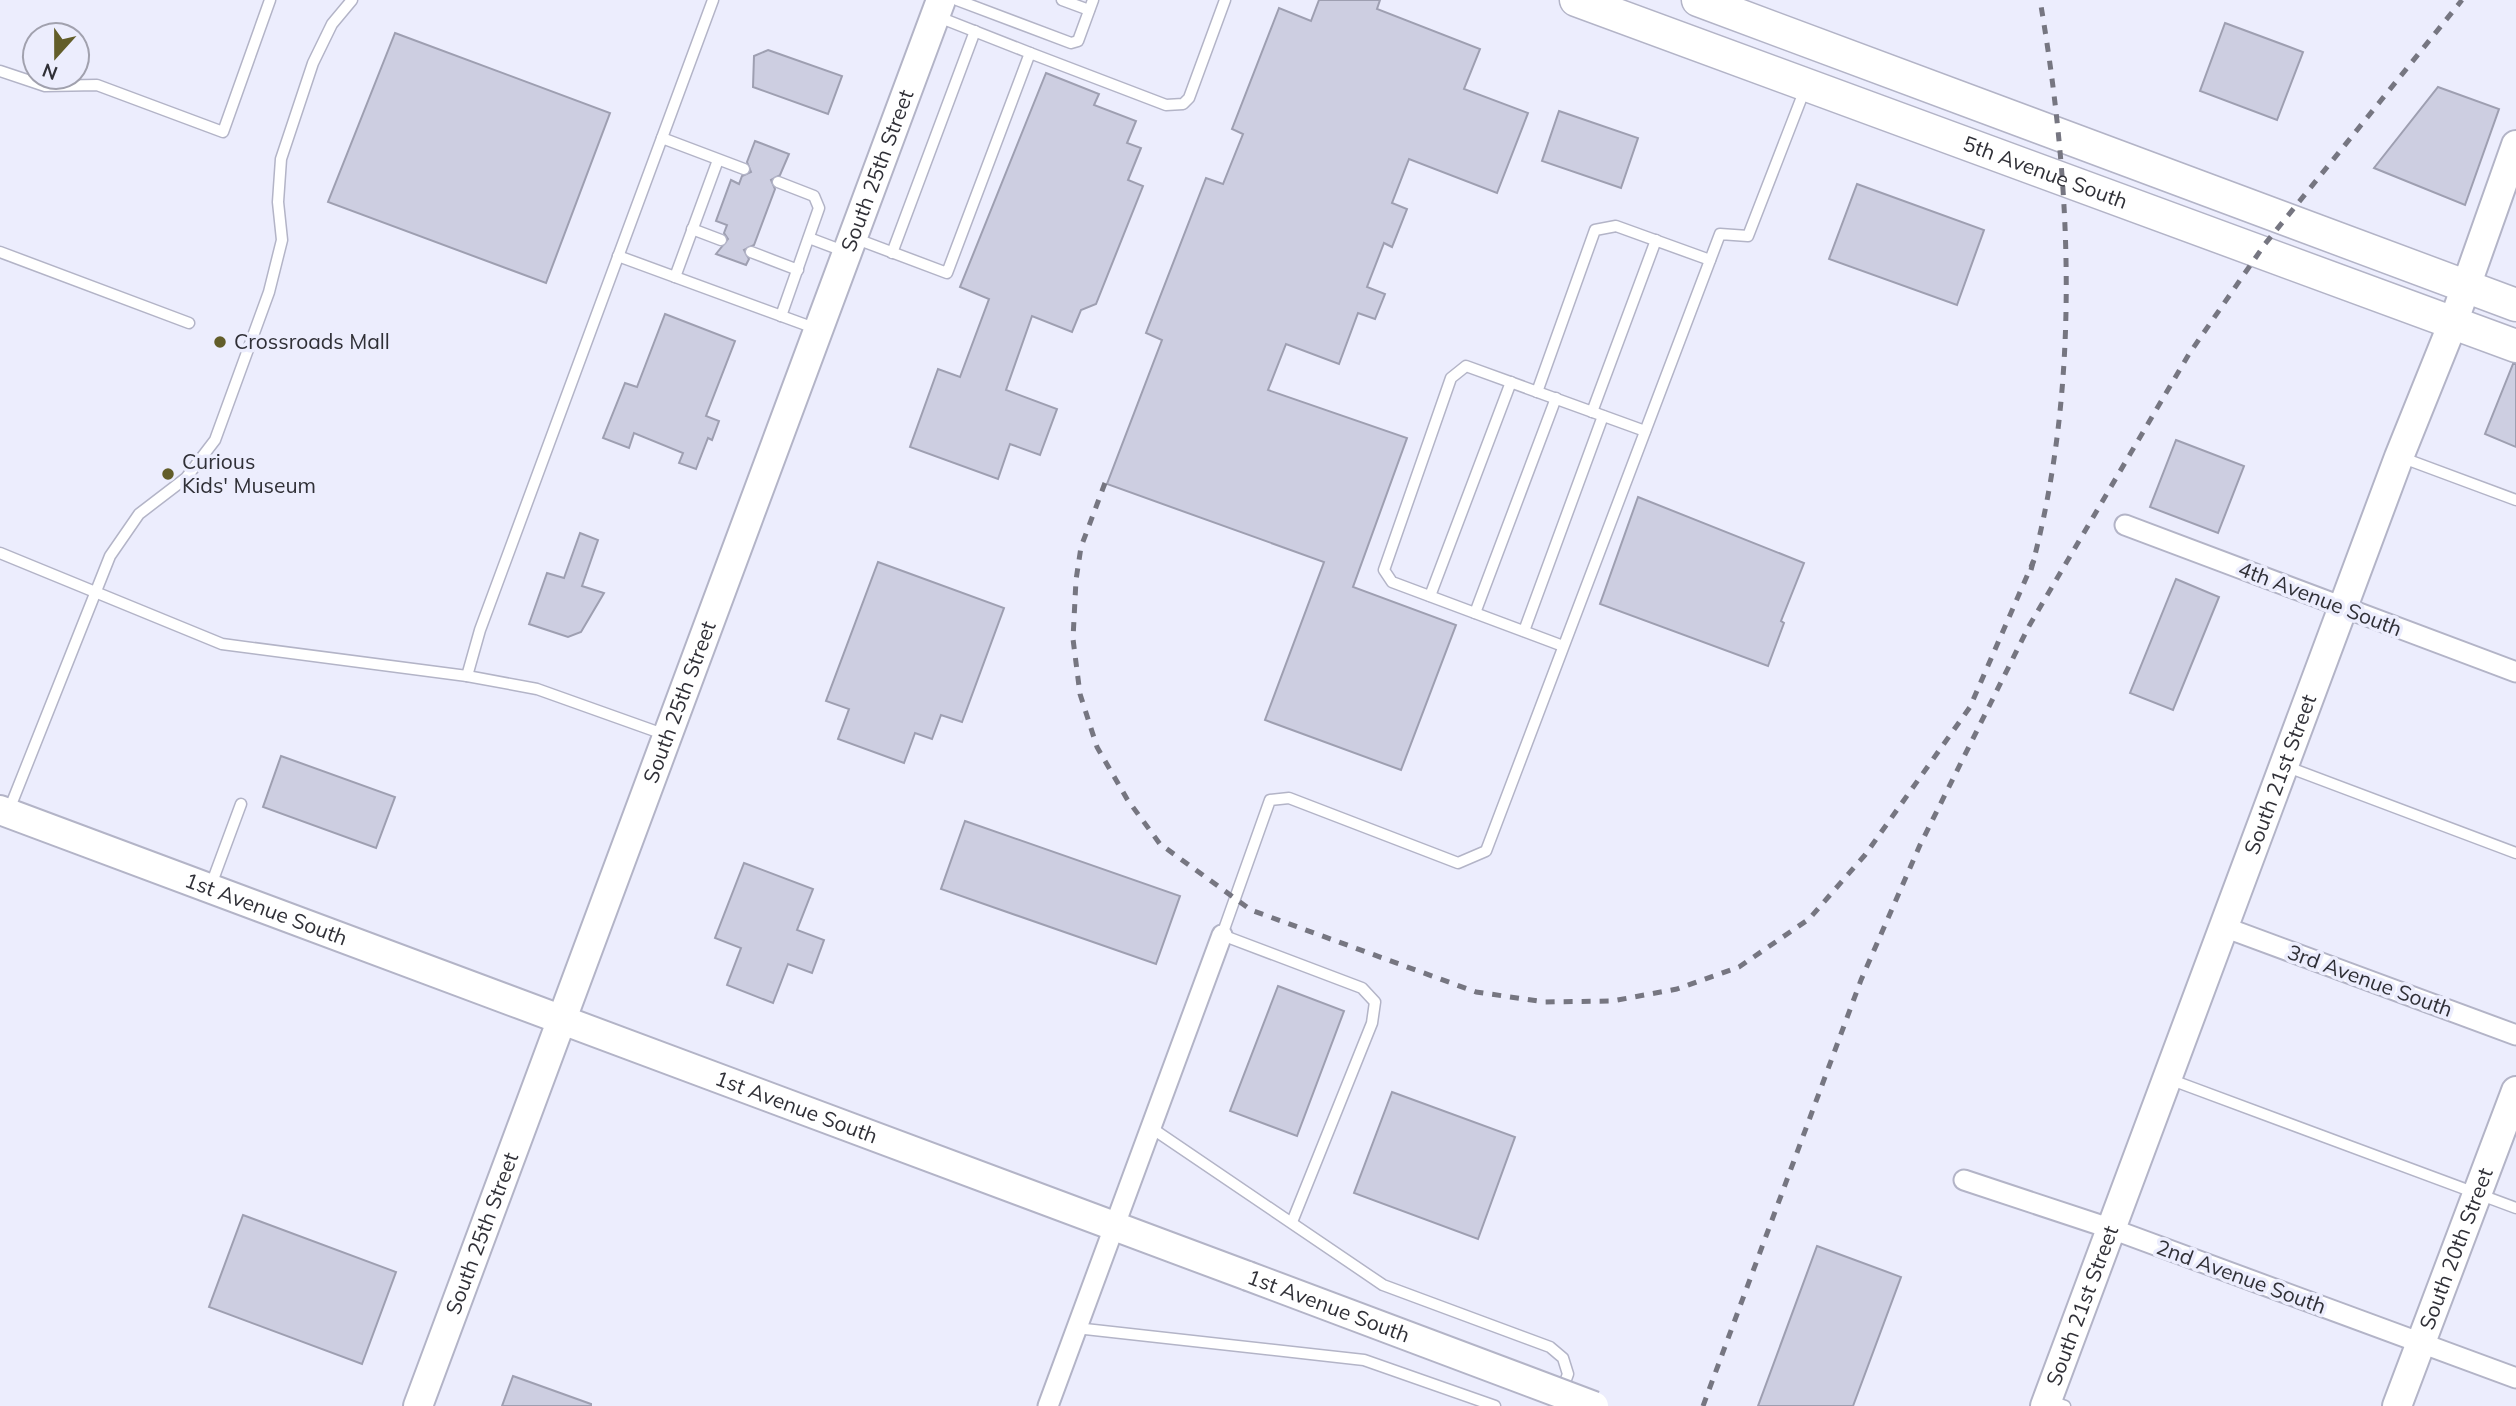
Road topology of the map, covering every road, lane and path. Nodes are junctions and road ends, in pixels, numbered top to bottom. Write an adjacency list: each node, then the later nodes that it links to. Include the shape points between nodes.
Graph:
1 (270, 0): 12 (lane, via 223,132 97,85 45,86)
2 (352, 0): 48 (lane, via 332,24 313,63 281,159 278,202 282,240 270,292 215,440 186,478 139,514 110,556)
3 (713, 0): 14 (lane)
4 (1062, 0): 9 (lane)
5 (1225, 0): 11 (lane, via 1183,104 1166,105)
6 (1576, 0): 13 (main road, 5th Avenue South)
7 (1698, 0): 31 (main road, 5th Avenue South)
8 (945, 5): 9 (lane, via 1072,43 1078,41); 10 (lane); 23 (main road, South 25th Street)
9 (1091, 5)
10 (975, 31): 11 (lane); 26 (lane)
11 (1030, 53): 26 (lane, via 947,273)
12 (0, 71)
13 (1806, 86): 28 (lane, via 1748,236 1720,234); 35 (main road, 5th Avenue South)
14 (662, 138): 16 (lane); 27 (lane)
15 (2516, 145): 31 (main road, South 21st Street)
16 (719, 160): 17 (lane); 19 (lane)
17 (744, 169)
18 (778, 182): 20 (lane, via 814,196 819,208)
19 (692, 229): 21 (lane); 30 (lane)
20 (809, 238): 23 (lane); 29 (lane)
21 (721, 240)
22 (1656, 240): 28 (lane); 39 (lane, via 1616,226 1595,230); 41 (lane)
23 (849, 245): 26 (lane); 36 (main road, South 25th Street)
24 (0, 252): 34 (lane)
25 (751, 252): 29 (lane)
26 (892, 253)
27 (618, 256): 30 (lane); 55 (lane)
28 (1710, 260): 43 (lane)
29 (797, 270): 33 (lane)
30 (675, 277): 33 (lane)
31 (2466, 286): 32 (main road, 5th Avenue South); 35 (main road, South 21st Street)
32 (2516, 305)
33 (781, 316): 36 (lane)
34 (189, 323)
35 (2453, 323): 37 (main road, 5th Avenue South); 44 (main road, South 21st Street)
36 (818, 330): 56 (main road, South 25th Street)
37 (2516, 346)
38 (1511, 382): 39 (lane); 49 (lane); 49 (lane, via 1466,366 1451,377 1384,570 1392,582)
39 (1537, 392): 40 (lane)
40 (1556, 398): 41 (lane); 51 (lane)
41 (1592, 412): 42 (lane)
42 (1603, 416): 43 (lane); 52 (lane)
43 (1645, 431): 53 (lane)
44 (2399, 457): 45 (lane); 50 (main road, South 21st Street)
45 (2516, 500)
46 (2125, 526): 50 (street, 4th Avenue South)
47 (0, 553): 48 (lane)
48 (98, 591): 55 (lane, via 222,644); 59 (lane)
49 (1430, 596): 51 (lane)
50 (2343, 608): 54 (street, 4th Avenue South); 57 (main road, South 21st Street)
51 (1475, 613): 52 (lane)
52 (1524, 631): 53 (lane)
53 (1563, 646): 63 (lane, via 1486,851 1458,863 1289,798 1270,800)
54 (2516, 673)
55 (467, 676): 56 (lane, via 537,689)
56 (666, 735): 64 (main road, South 25th Street)
57 (2284, 766): 60 (lane); 62 (main road, South 21st Street)
58 (241, 804): 61 (lane)
59 (3, 819): 61 (main road, 1st Avenue South)
60 (2516, 853)
61 (209, 889): 64 (main road, 1st Avenue South)
62 (2224, 927): 65 (street, 3rd Avenue South); 66 (main road, South 21st Street)
63 (1222, 935): 68 (street); 72 (lane, via 1362,988 1375,1002 1372,1023)
64 (560, 1019): 73 (main road, 1st Avenue South); 79 (main road, South 25th Street)
65 (2516, 1035)
66 (2167, 1079): 70 (lane); 74 (main road, South 21st Street)
67 (2516, 1091): 70 (main road, South 20th Street)
68 (1150, 1126): 72 (lane); 73 (street)
69 (1964, 1180): 74 (street, 2nd Avenue South)
70 (2478, 1194): 71 (lane); 76 (main road, South 20th Street)
71 (2516, 1208)
72 (1292, 1222): 82 (lane, via 1383,1285 1550,1347 1563,1358 1568,1374)
73 (1114, 1226): 75 (street); 83 (main road, 1st Avenue South, bridge)
74 (2112, 1229): 76 (street, 2nd Avenue South); 78 (main road, South 21st Street)
75 (1076, 1328): 80 (street); 81 (lane, via 1364,1360)
76 (2419, 1342): 77 (street, 2nd Avenue South); 84 (main road, South 20th Street)
77 (2516, 1378)
78 (2053, 1404)
79 (418, 1406)
80 (1048, 1406)
81 (1495, 1406)
82 (1556, 1406)
83 (1594, 1406)
84 (2397, 1406)

